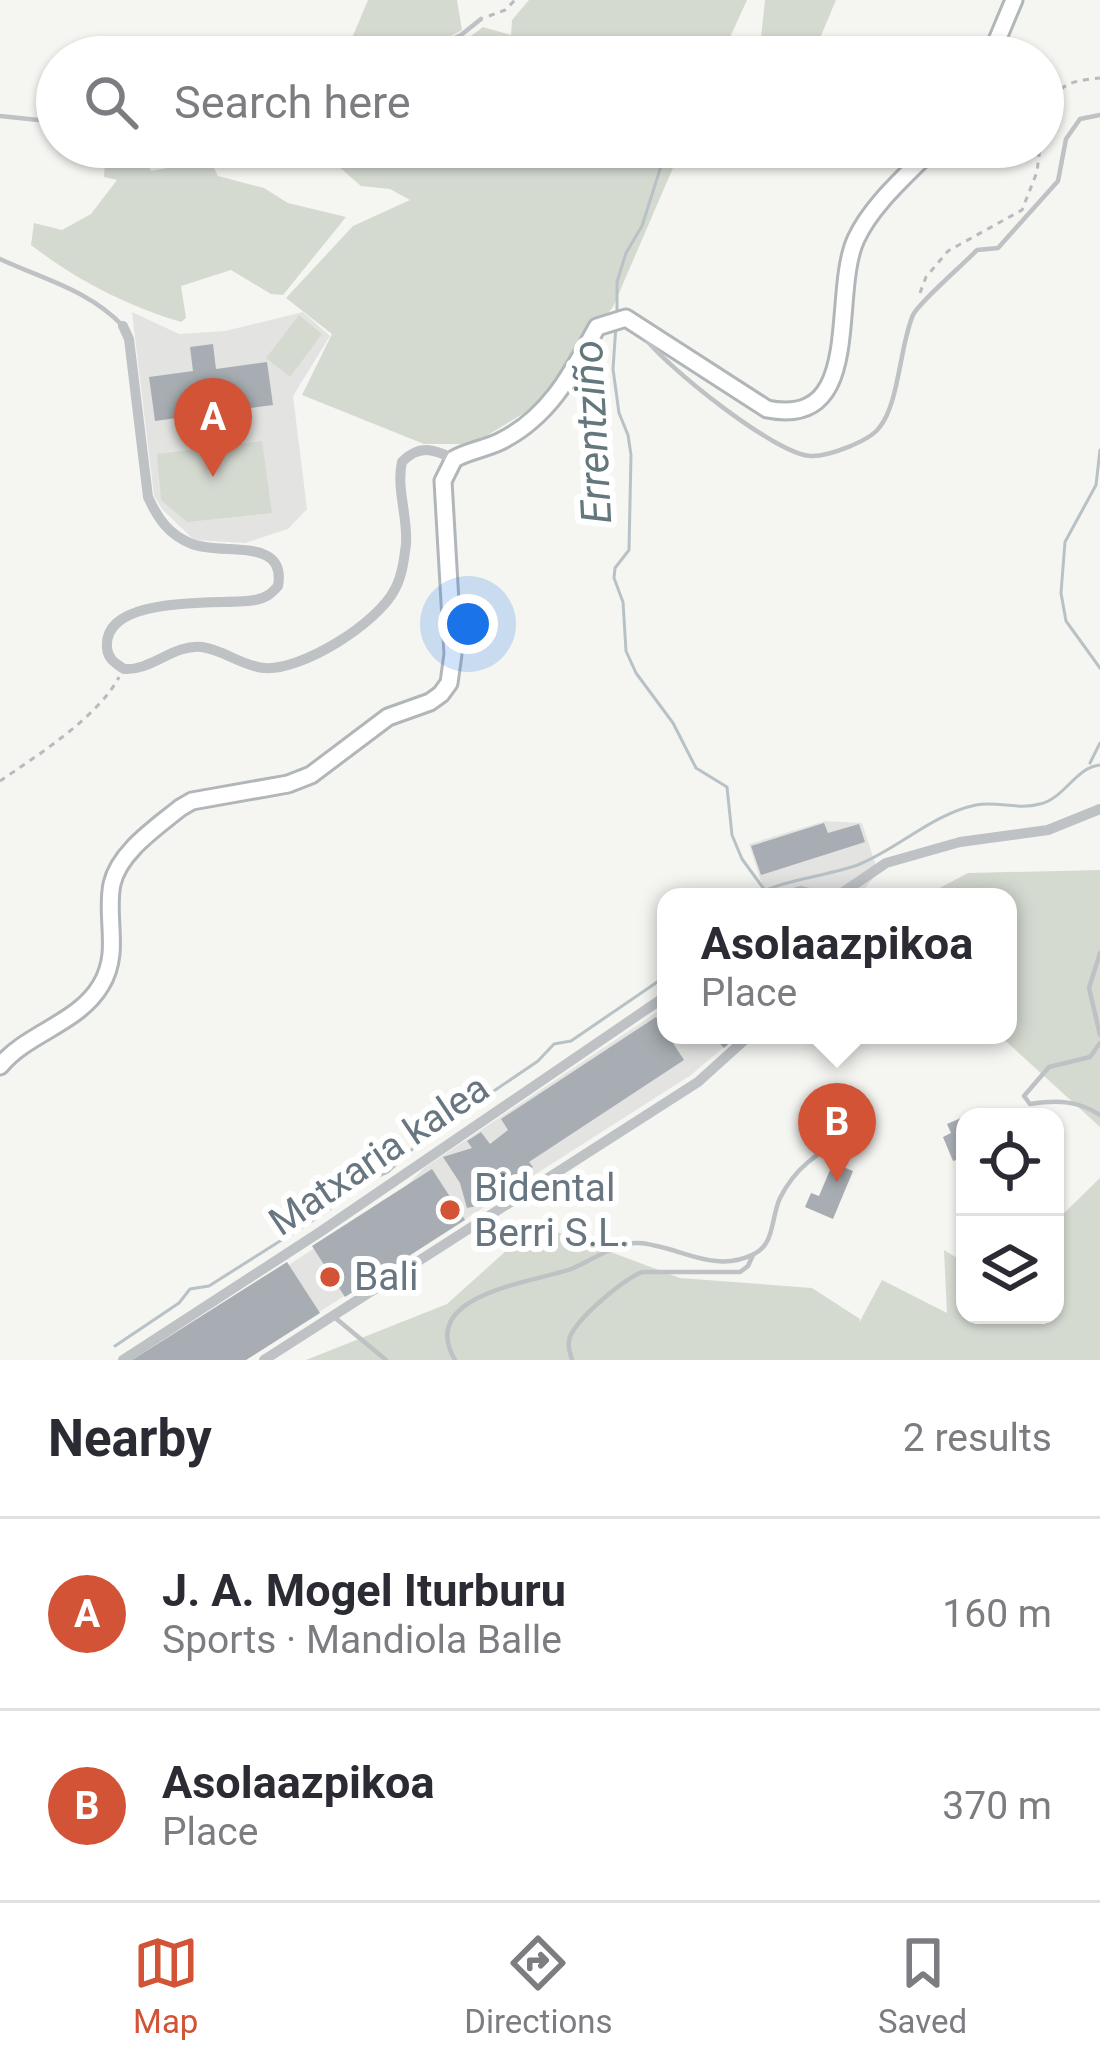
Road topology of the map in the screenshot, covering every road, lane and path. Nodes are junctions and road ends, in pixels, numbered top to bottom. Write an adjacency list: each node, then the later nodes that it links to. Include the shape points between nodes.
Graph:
1 (515, 0): 3 (path)
2 (1014, 0): 5 (street)
3 (481, 19): 4 (lane)
4 (459, 36)
5 (999, 36)
6 (1100, 78): 7 (path)
7 (1064, 85)
8 (1100, 115): 11 (lane, via 1080,118)
9 (0, 116): 10 (lane)
10 (36, 120)
11 (1064, 150)
12 (915, 168): 18 (street, via 857,236 831,388 814,405 767,409)
13 (1037, 168): 16 (path, via 1022,210 948,251 926,277)
14 (1061, 168): 16 (lane, via 1058,182 998,248 977,250)
15 (0, 259): 17 (lane, via 47,276)
16 (914, 312): 18 (lane, via 889,416 875,434 812,456 775,445)
17 (123, 326): 20 (street, via 148,497 158,518 188,542 270,555 280,574 262,599 181,601 131,617 106,644)
18 (640, 327): 19 (street, via 626,318 597,326 533,422)
19 (454, 459): 20 (street, via 430,449 402,462 402,571 380,610 340,640 287,665 264,668 189,647); 28 (street, via 442,481 452,654 441,694 388,717 311,775 180,808 117,870 112,953 99,990)
20 (124, 669): 21 (path, via 111,694)
21 (0, 782)
22 (1100, 809): 23 (street, via 1048,830 959,842 886,863)
23 (846, 888)
24 (1100, 952): 26 (lane, via 1089,988)
25 (657, 1002): 33 (street, Matxaria kalea)
26 (1100, 1039): 29 (lane, via 1090,1057 1049,1066 1024,1096 1030,1104 1064,1101)
27 (740, 1044): 32 (street, via 698,1082)
28 (0, 1066)
29 (1100, 1115)
30 (843, 1156): 31 (lane, via 846,1138 796,1173 778,1200 766,1244)
31 (752, 1255): 36 (lane, via 719,1262 632,1242 502,1287 457,1312 449,1334); 37 (lane, via 740,1272 628,1278 572,1332)
32 (333, 1316): 34 (street); 35 (lane)
33 (123, 1360)
34 (264, 1360)
35 (386, 1360)
36 (455, 1360)
37 (572, 1360)

